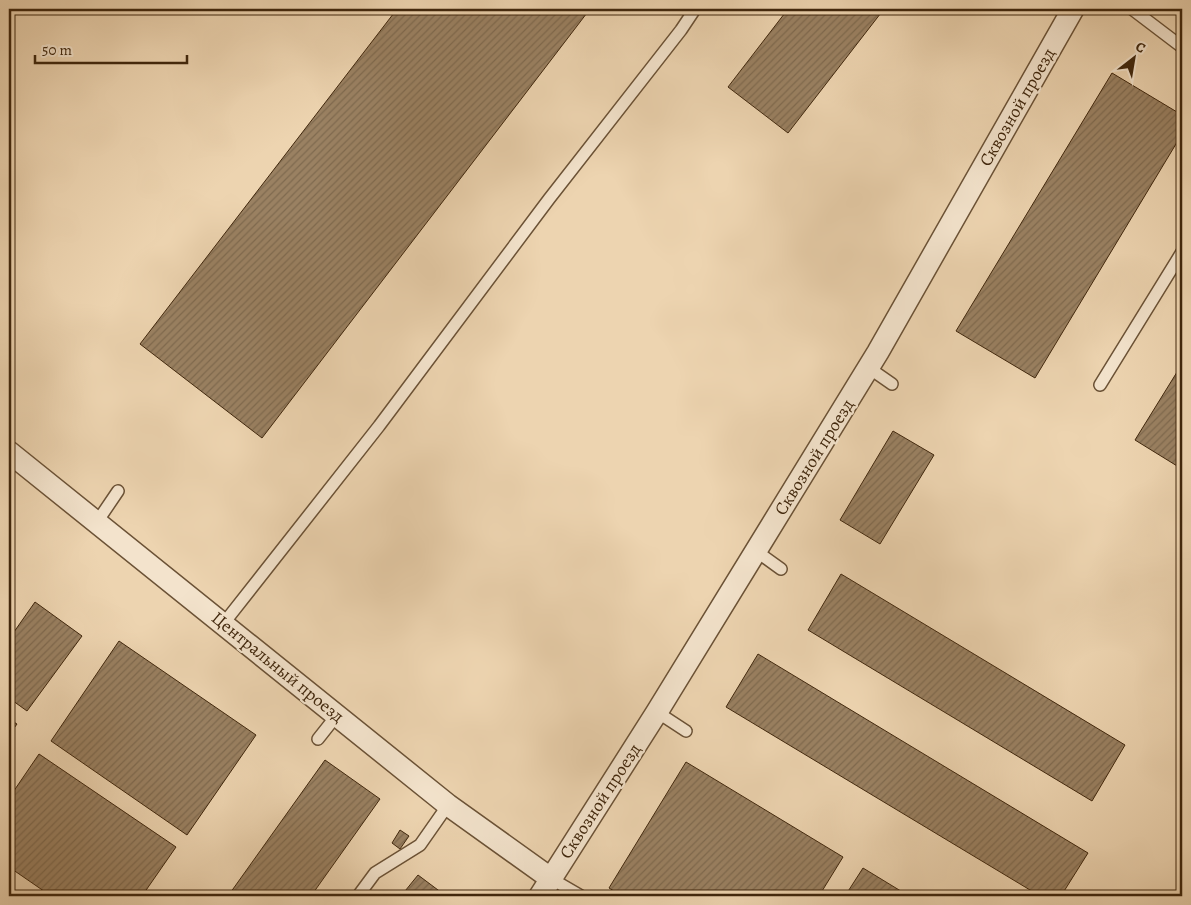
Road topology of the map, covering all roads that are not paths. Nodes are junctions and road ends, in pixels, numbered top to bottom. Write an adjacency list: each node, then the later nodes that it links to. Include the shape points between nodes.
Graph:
1 (695, 9): 14 (lane, via 379,426)
2 (1073, 9): 6 (street, Сквозной проезд)
3 (1132, 9): 4 (lane)
4 (1182, 47)
5 (1182, 252): 8 (lane)
6 (869, 368): 7 (lane); 12 (street, Сквозной проезд)
7 (892, 384)
8 (1100, 385)
9 (9, 452): 11 (street, Центральный проезд)
10 (118, 491): 11 (lane)
11 (97, 522): 14 (street, Центральный проезд)
12 (756, 551): 13 (lane); 15 (street, Сквозной проезд)
13 (782, 569)
14 (224, 623): 16 (street, Центральный проезд)
15 (657, 712): 17 (lane); 20 (street, Сквозной проезд)
16 (337, 715): 18 (lane); 19 (street, Центральный проезд)
17 (686, 731)
18 (318, 739)
19 (448, 805): 20 (street, Центральный проезд); 21 (lane, via 420,845 375,873)
20 (545, 887): 22 (lane)
21 (358, 896)
22 (581, 896)

